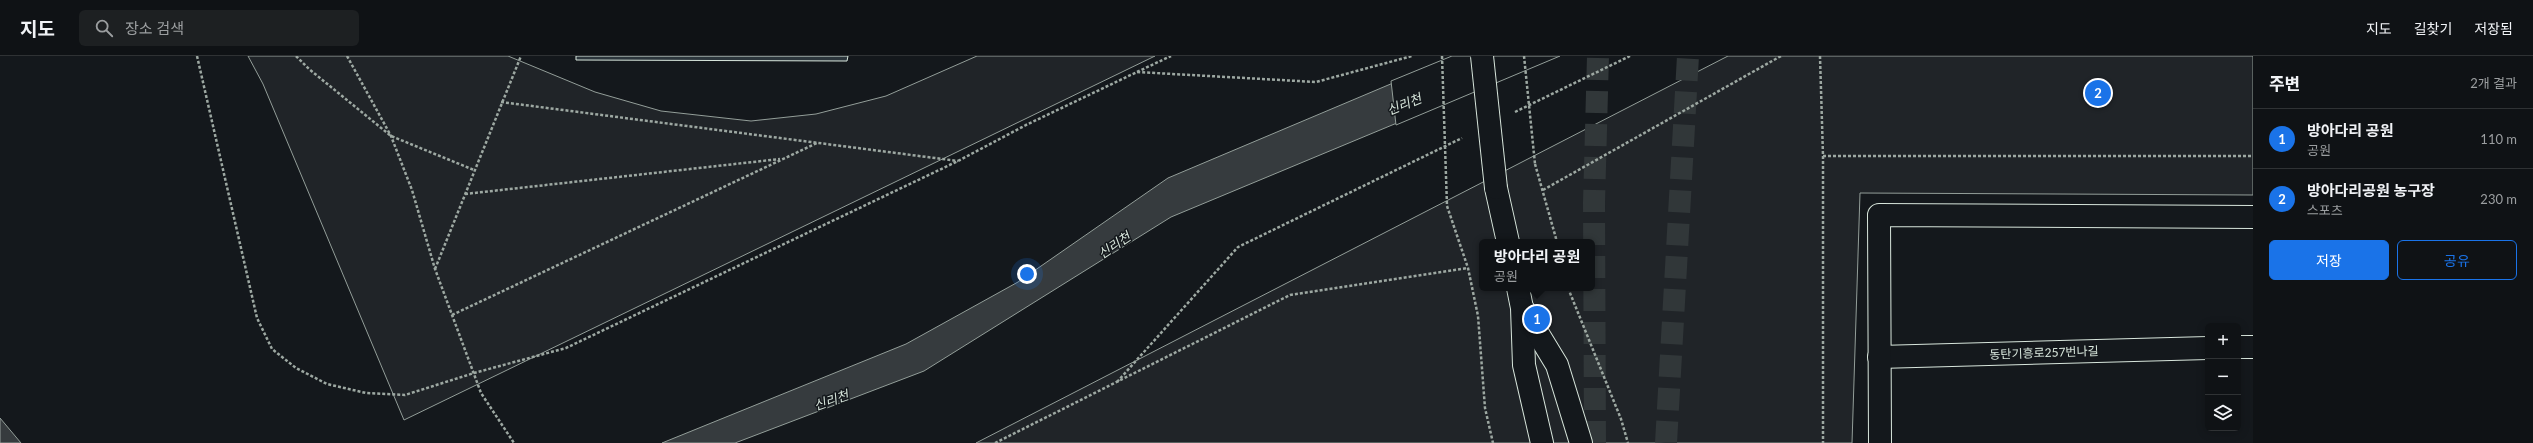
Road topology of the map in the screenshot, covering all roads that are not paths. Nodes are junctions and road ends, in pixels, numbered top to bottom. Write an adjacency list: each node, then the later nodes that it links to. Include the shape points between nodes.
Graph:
1 (1482, 56): 3 (street, bridge, via 1496,188)
2 (2253, 217): 8 (street, via 1879,215)
3 (1507, 239)
4 (1520, 298): 9 (street, via 1524,365); 10 (street, via 1557,365)
5 (2241, 347): 6 (street)
6 (2253, 347)
7 (2205, 348): 8 (street, 동탄기흥로257번나길)
8 (1879, 357): 11 (street)
9 (1542, 443)
10 (1581, 443)
11 (1880, 443)

